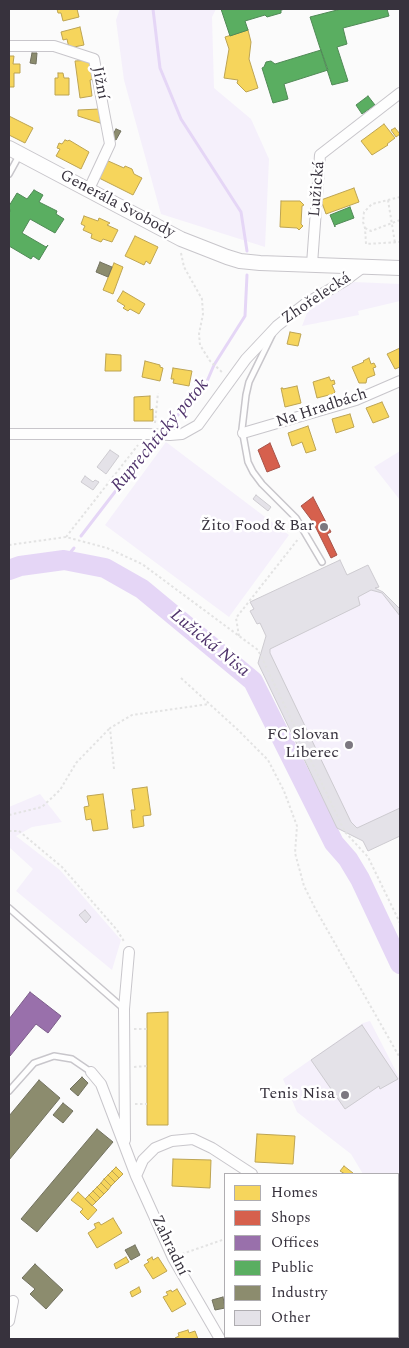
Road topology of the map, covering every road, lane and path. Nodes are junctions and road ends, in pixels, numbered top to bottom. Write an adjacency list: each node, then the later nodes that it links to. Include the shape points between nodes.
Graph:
1 (9, 46): 5 (street, Jižní, via 54,46 94,59 110,144)
2 (400, 93): 15 (street, Lužická, via 320,155)
3 (14, 151): 4 (lane); 5 (main road, Generála Svobody)
4 (9, 174)
5 (88, 189): 14 (main road, Generála Svobody, via 182,239)
6 (400, 197): 7 (path)
7 (388, 200): 9 (path); 10 (path, via 367,208 363,216)
8 (400, 220): 9 (path)
9 (392, 223): 10 (path, via 371,231); 12 (path)
10 (366, 228): 12 (path, via 366,244)
11 (400, 242): 12 (path)
12 (395, 243)
13 (181, 253): 19 (path, via 188,276 202,299 200,345 210,361)
14 (227, 257): 15 (main road, Zhořelecká, via 260,263)
15 (312, 264): 16 (main road, Zhořelecká)
16 (362, 268): 17 (main road, Zhořelecká); 18 (street, Zhořelecká)
17 (400, 268)
18 (277, 326): 19 (street, Zhořelecká); 22 (lane, via 249,382)
19 (231, 380): 24 (street, Zhořelecká, via 198,425 182,434)
20 (400, 382): 22 (street, Na Hradbách, via 356,400)
21 (158, 393): 24 (path, via 155,423)
22 (243, 433): 25 (lane, via 253,472 296,518)
23 (9, 434): 24 (street)
24 (147, 434): 26 (path)
25 (303, 532): 28 (lane); 29 (path, via 236,618)
26 (66, 537): 27 (path); 29 (path, via 107,548 142,564)
27 (9, 545)
28 (322, 562)
29 (239, 636): 37 (path, via 261,655 345,832 368,857)
30 (181, 678): 31 (path)
31 (209, 704): 32 (path, via 132,715); 40 (path, via 268,760 297,826 295,854 304,886)
32 (110, 728): 33 (path); 34 (path, via 76,763 60,790 42,806)
33 (114, 769)
34 (9, 815)
35 (9, 831): 38 (path, via 19,831 62,867 118,930)
36 (9, 908): 39 (lane)
37 (400, 923)
38 (130, 952): 39 (street, Zahradní)
39 (124, 1009): 43 (street, Zahradní)
40 (400, 1058)
41 (91, 1072): 42 (lane, Zahradní, via 72,1059 54,1056 34,1064); 43 (street, Zahradní, via 101,1084)
42 (9, 1091)
43 (125, 1149): 45 (street, Zahradní)
44 (250, 1173): 45 (street, via 193,1139 172,1141 155,1148 143,1160)
45 (136, 1176): 50 (street, Zahradní, via 173,1258)
46 (224, 1239): 47 (path)
47 (180, 1255)
48 (13, 1301): 49 (street)
49 (9, 1321)
50 (220, 1339)

